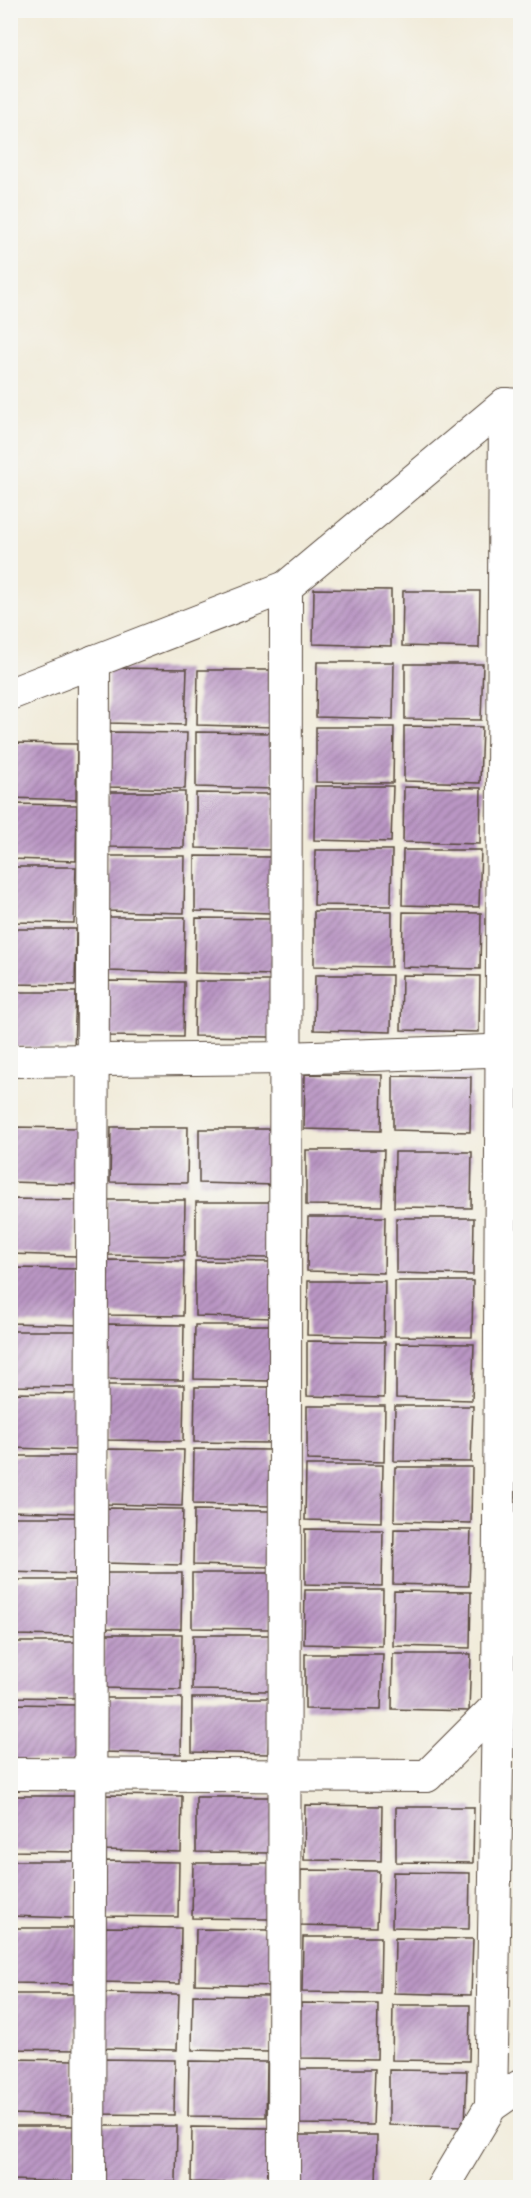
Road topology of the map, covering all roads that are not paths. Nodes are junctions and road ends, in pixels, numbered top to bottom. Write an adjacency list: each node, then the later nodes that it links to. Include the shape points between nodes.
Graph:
1 (513, 405): 2 (street); 5 (street)
2 (286, 587): 3 (street); 6 (street)
3 (94, 661): 4 (street); 7 (street)
4 (10, 694)
5 (511, 1050): 6 (street); 10 (street)
6 (285, 1058): 7 (street); 13 (street)
7 (93, 1059): 8 (street); 12 (street)
8 (10, 1061)
9 (520, 1683): 10 (street)
10 (498, 1706): 13 (street, via 427,1776); 15 (street)
11 (10, 1774): 12 (street)
12 (90, 1775): 13 (street); 16 (street)
13 (283, 1775): 17 (street)
14 (520, 2086): 15 (street)
15 (492, 2106): 18 (street)
16 (89, 2187)
17 (284, 2187)
18 (442, 2187)

